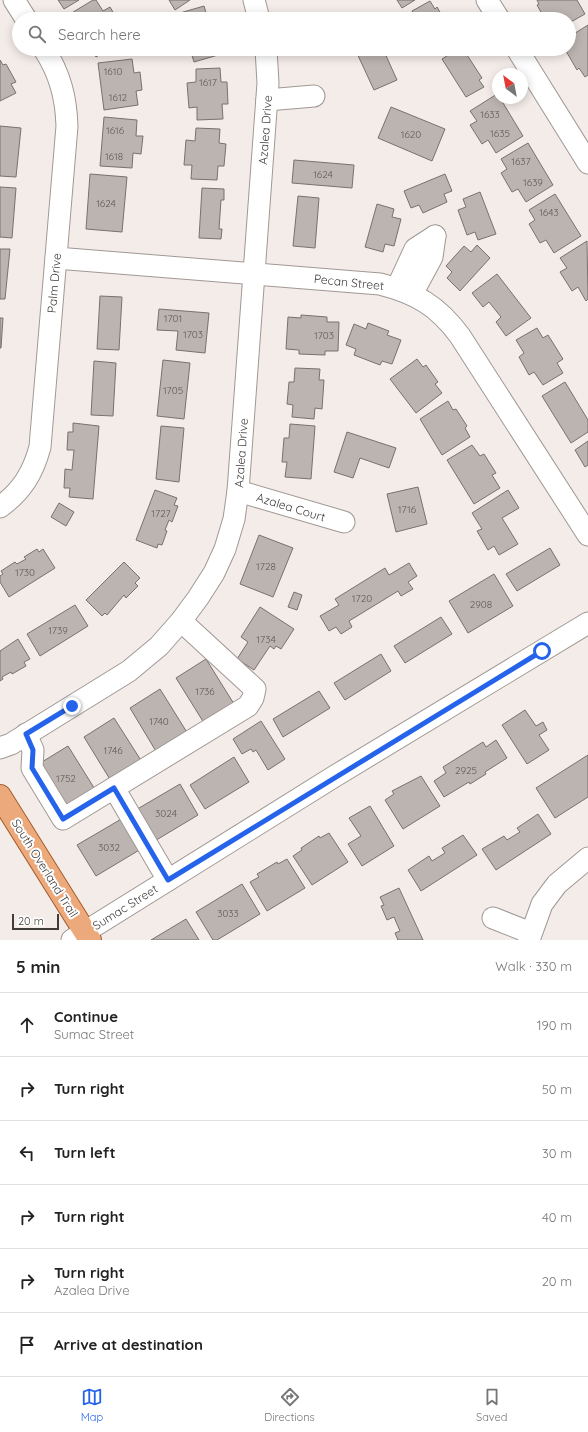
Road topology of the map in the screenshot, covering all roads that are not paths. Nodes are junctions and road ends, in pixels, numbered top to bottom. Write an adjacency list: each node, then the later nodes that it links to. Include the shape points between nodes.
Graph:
1 (14, 0): 4 (street)
2 (254, 0): 5 (street)
3 (487, 0): 6 (street)
4 (22, 12)
5 (258, 12)
6 (495, 12)
7 (48, 56): 13 (street, Palm Drive, via 61,80 67,126)
8 (266, 56): 11 (street, Azalea Drive)
9 (522, 56): 12 (street)
10 (314, 96): 11 (street)
11 (267, 100): 14 (street, Azalea Drive)
12 (588, 163)
13 (56, 258): 14 (street, Pecan Street); 16 (street, Palm Drive, via 40,447 36,464 28,480 17,494)
14 (254, 274): 15 (street, Azalea Drive); 18 (street, Pecan Street, via 380,284 405,291 438,311 460,336)
15 (238, 491): 17 (street, Azalea Court); 19 (street, Azalea Drive, via 234,519 225,549 210,579)
16 (0, 507)
17 (344, 522)
18 (588, 535)
19 (181, 620): 21 (street, Azalea Drive, via 159,646 129,671); 23 (street, via 255,689 253,698 248,706)
20 (588, 623): 26 (street, Sumac Street)
21 (26, 734): 22 (street, Azalea Drive); 23 (street, via 33,750 32,768 63,819)
22 (0, 748)
23 (114, 788): 26 (street)
24 (0, 796): 28 (main road, South Overland Trail)
25 (588, 858): 29 (street, via 557,884 542,904)
26 (168, 880): 28 (street, Sumac Street)
27 (493, 918): 29 (street)
28 (82, 937)
29 (530, 937)

